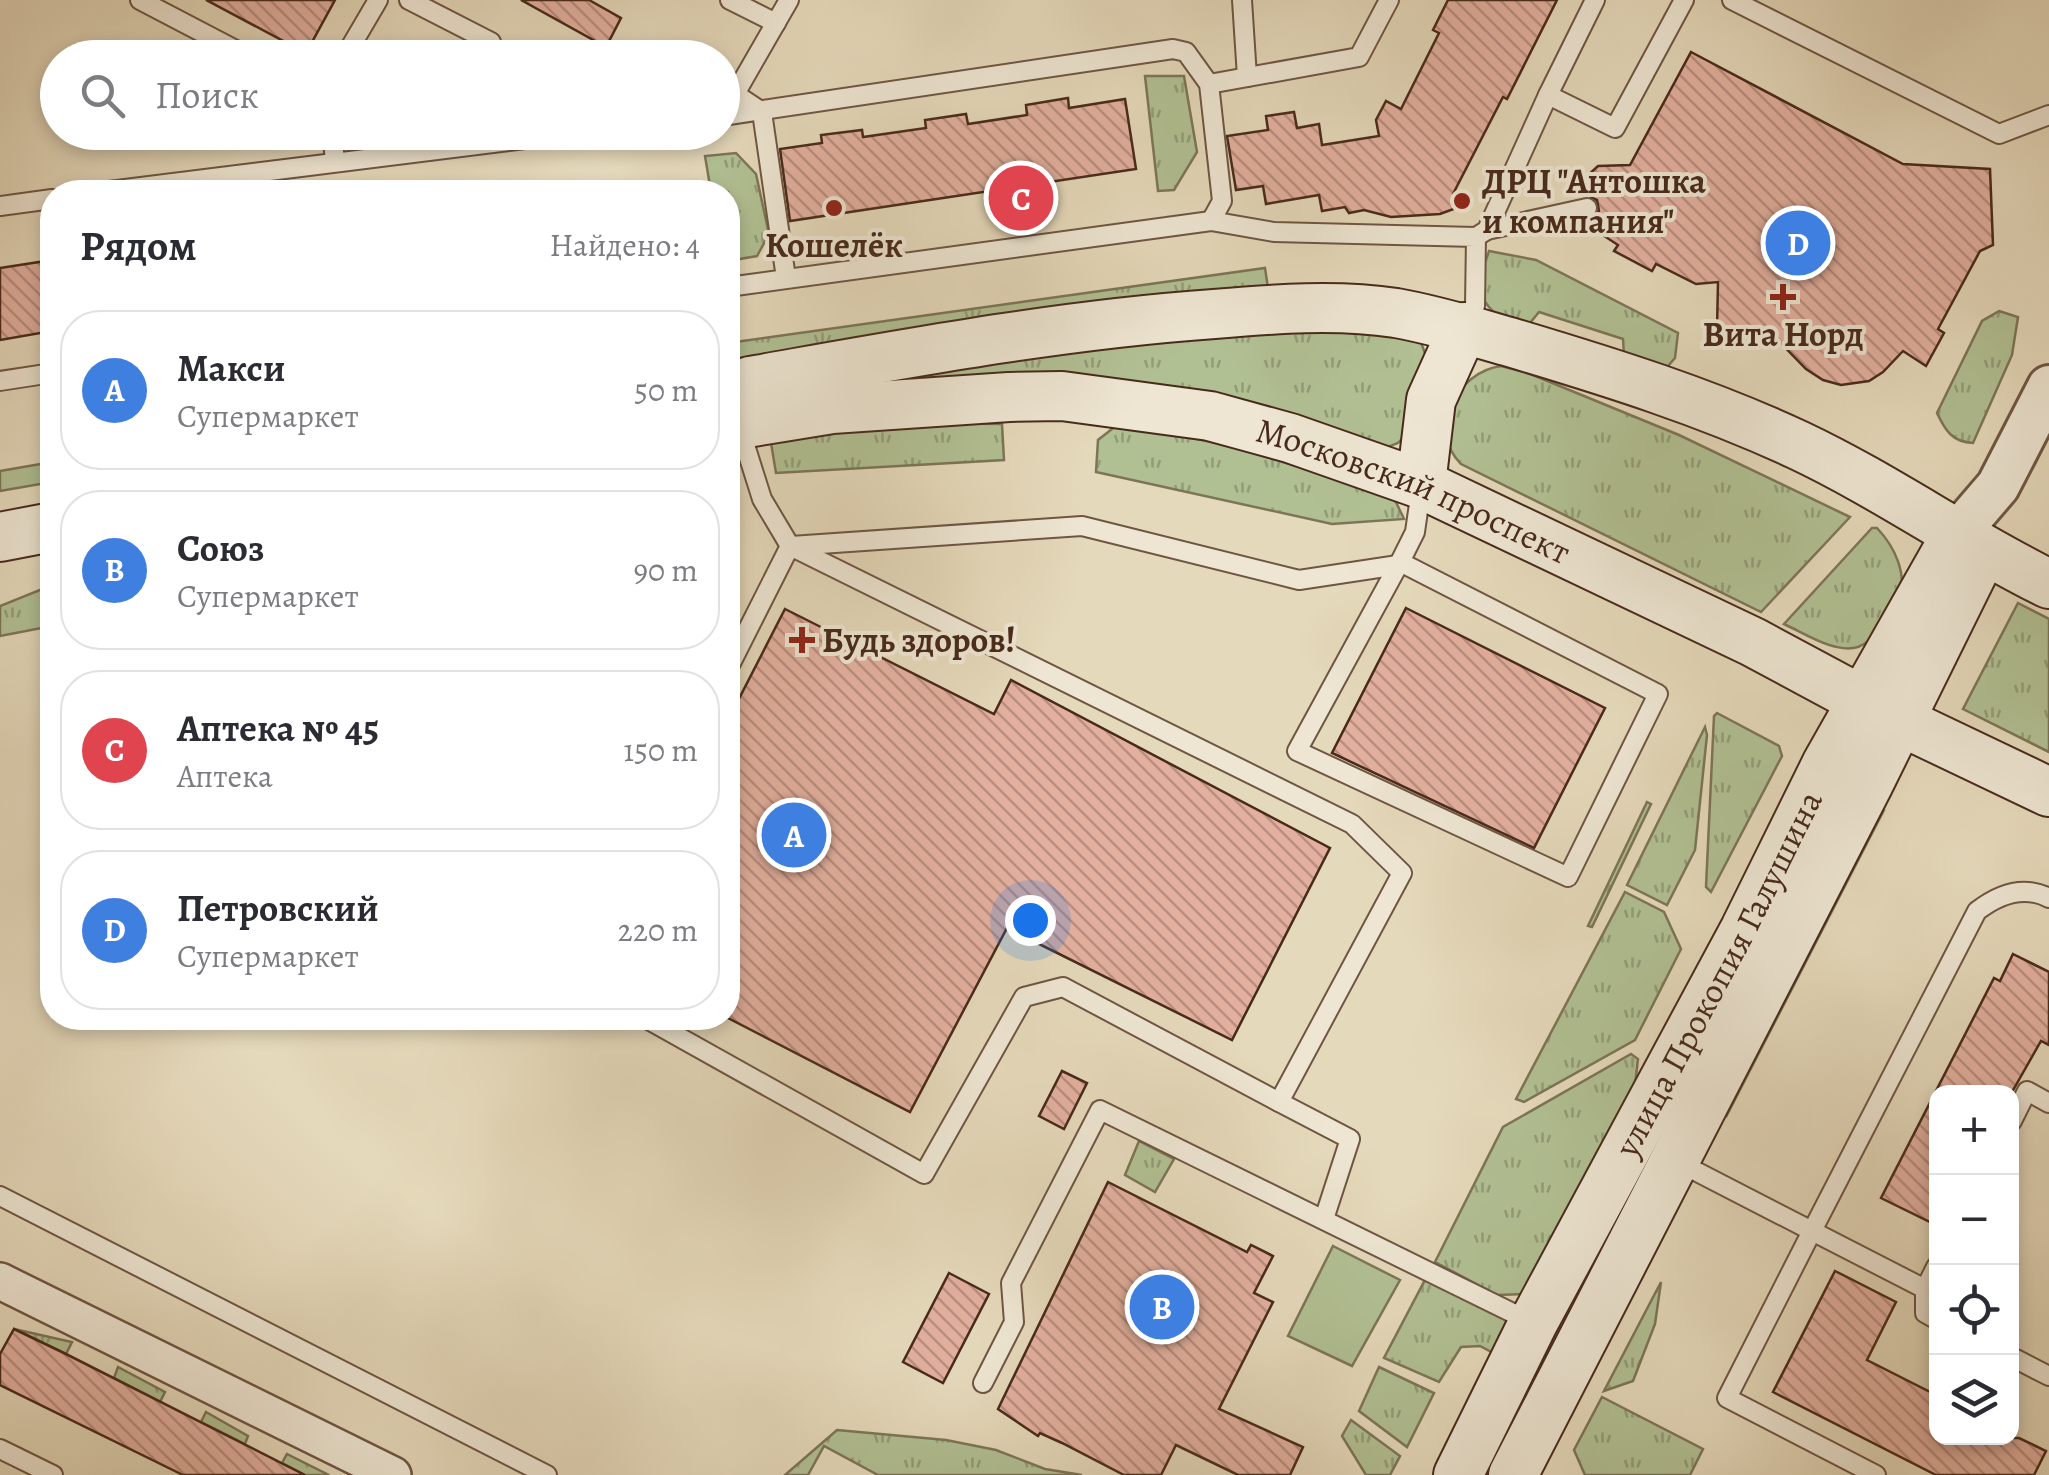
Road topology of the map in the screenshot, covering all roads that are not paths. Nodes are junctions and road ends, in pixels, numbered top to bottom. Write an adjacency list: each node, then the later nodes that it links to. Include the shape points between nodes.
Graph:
1 (140, 0): 12 (lane)
2 (378, 0): 13 (lane)
3 (409, 0): 14 (lane)
4 (730, 0): 11 (lane)
5 (789, 0): 11 (lane)
6 (1242, 0): 15 (lane)
7 (1389, 0): 15 (lane, via 1359,57)
8 (1596, 0): 18 (lane)
9 (1684, 0): 18 (lane, via 1615,128)
10 (1732, 0): 22 (lane, via 1999,134)
11 (776, 23): 16 (lane)
12 (217, 40)
13 (355, 40)
14 (487, 40)
15 (1247, 77): 17 (lane)
16 (740, 84)
17 (1210, 84): 20 (lane, via 1186,52 1173,49); 30 (lane, via 1222,201)
18 (1548, 95): 31 (lane)
19 (740, 98): 20 (lane)
20 (762, 112): 21 (lane); 32 (lane)
21 (740, 114)
22 (2049, 115)
23 (334, 150): 25 (lane)
24 (429, 150): 25 (lane)
25 (335, 161): 26 (lane)
26 (191, 180)
27 (40, 201): 28 (lane)
28 (0, 206)
29 (1588, 208): 31 (lane)
30 (1211, 221): 31 (lane, via 1274,232); 32 (lane)
31 (1481, 233): 34 (lane, via 1475,306)
32 (786, 278): 33 (lane)
33 (740, 285)
34 (1464, 327): 38 (main road, via 1393,313 1321,309 1165,317 972,342 750,382); 41 (main road, via 1432,400); 44 (main road, via 1706,406 1798,445)
35 (40, 374): 36 (lane)
36 (0, 380)
37 (2049, 387): 44 (street, улица Прокопия Галушина)
38 (740, 399)
39 (740, 414): 41 (main road, Московский проспект, via 1062,396 1210,416)
40 (740, 439): 45 (lane, via 762,500)
41 (1421, 484): 46 (lane, via 1415,532); 49 (main road, Московский проспект, via 1753,642)
42 (40, 529): 43 (main road)
43 (0, 537)
44 (1970, 542): 47 (main road); 49 (main road, улица Прокопия Галушина)
45 (790, 546): 46 (lane, via 1082,526 1299,580); 48 (lane); 53 (lane, via 1352,824 1402,873)
46 (1399, 564): 46 (lane, via 1658,694 1568,877 1297,751)
47 (2049, 584)
48 (740, 645)
49 (1881, 711): 50 (main road, Московский проспект); 56 (main road, улица Прокопия Галушина); 64 (main road, улица Прокопия Галушина, via 1745,930)
50 (2049, 792)
51 (2049, 898): 59 (lane, via 2014,892 1977,910)
52 (666, 1030): 53 (lane, via 924,1174 1024,997 1063,987)
53 (1280, 1102): 58 (lane, via 1350,1139)
54 (2049, 1102): 55 (lane, via 2027,1091)
55 (2019, 1107)
56 (1674, 1160): 59 (lane); 73 (main road, улица Прокопия Галушина)
57 (0, 1196): 71 (lane)
58 (1324, 1219): 64 (lane); 67 (lane, via 1100,1110 1011,1283 1014,1322)
59 (1812, 1232): 61 (lane); 74 (lane, via 1726,1398)
60 (1929, 1282): 61 (lane)
61 (1925, 1290): 63 (lane)
62 (3, 1291): 70 (street)
63 (1929, 1315)
64 (1533, 1322): 72 (main road, улица Прокопия Галушина)
65 (2019, 1361): 66 (lane)
66 (2049, 1376)
67 (983, 1383)
68 (0, 1448): 69 (lane)
69 (53, 1475)
70 (393, 1475)
71 (547, 1475)
72 (1458, 1475)
73 (1512, 1475)
74 (1876, 1475)

